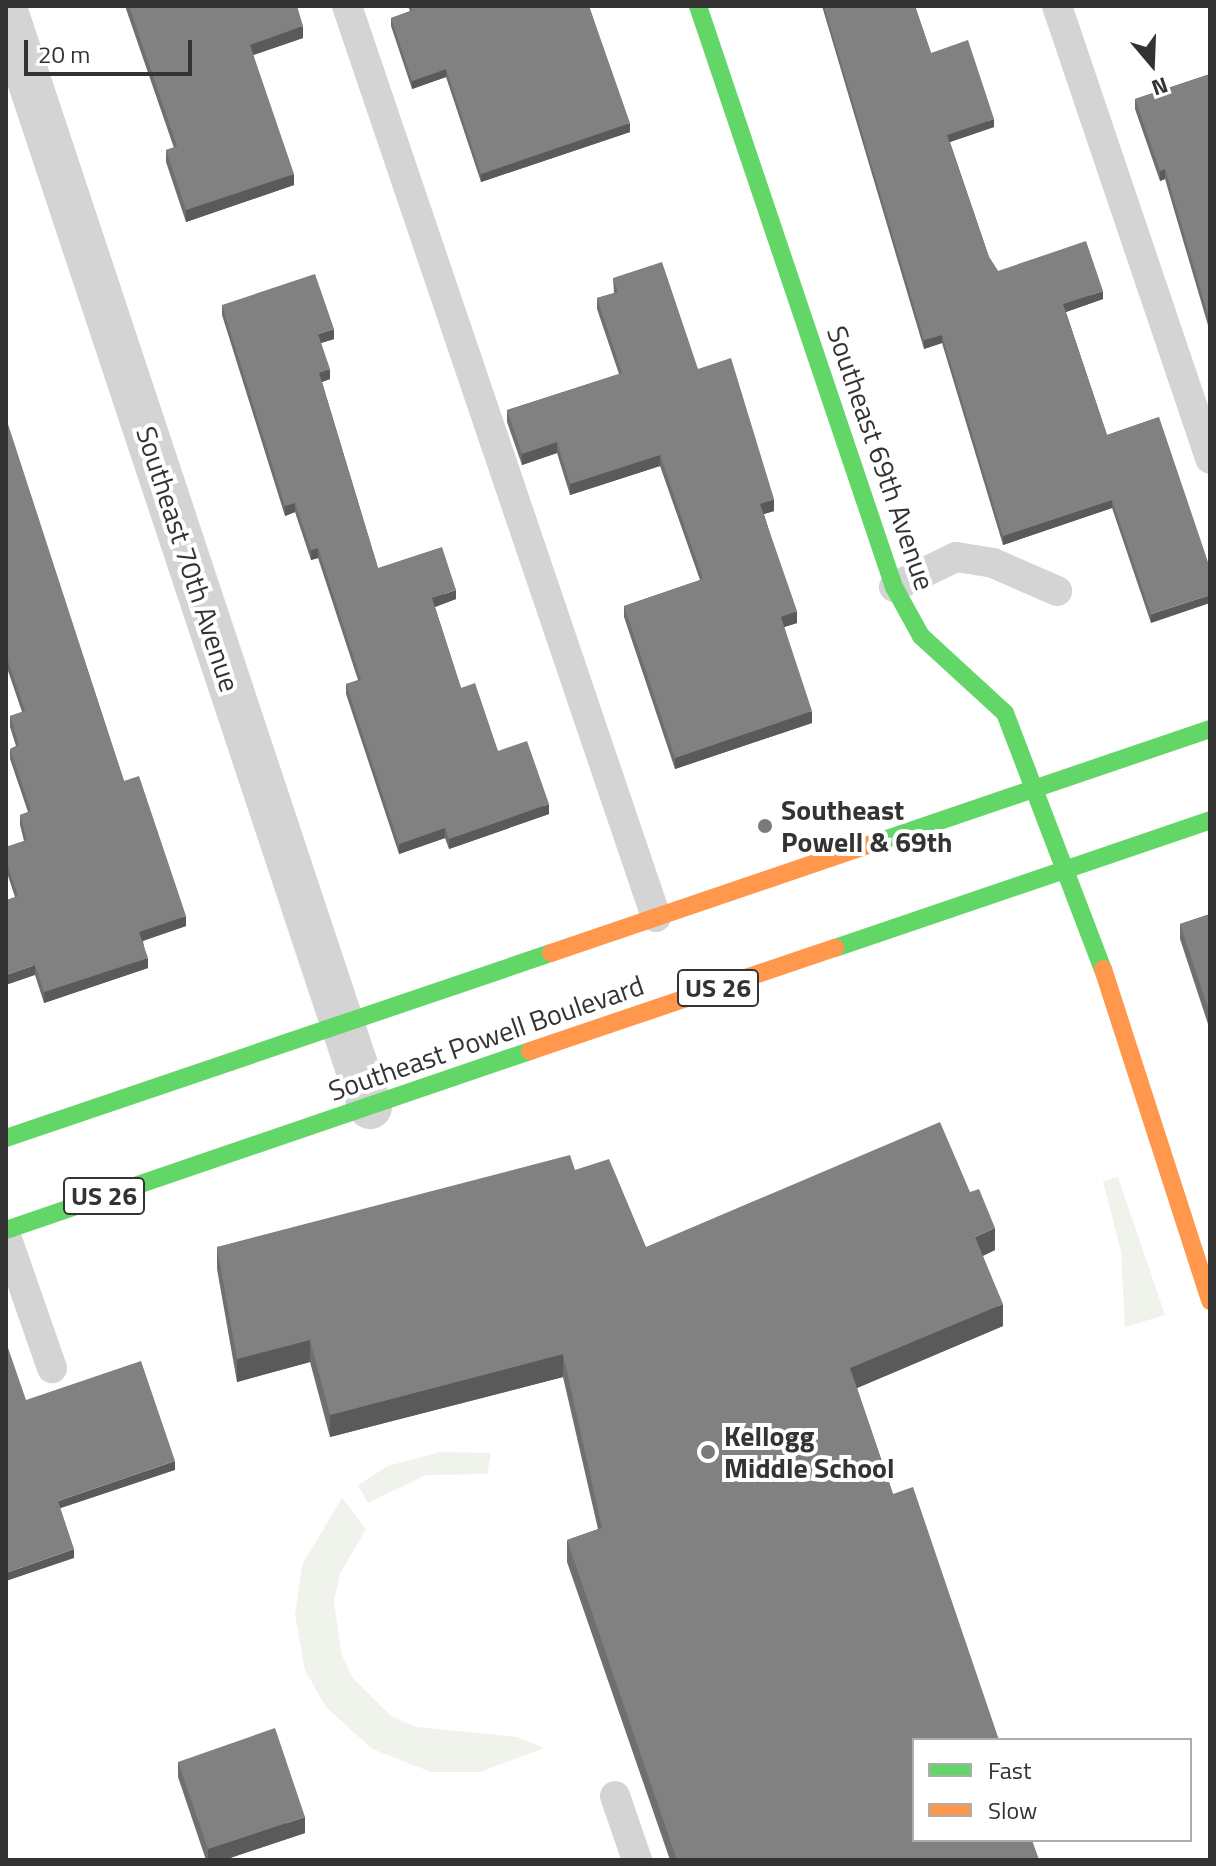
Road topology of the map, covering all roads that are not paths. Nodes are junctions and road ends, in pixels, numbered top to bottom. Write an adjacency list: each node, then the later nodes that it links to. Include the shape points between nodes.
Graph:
1 (347, 6): 13 (lane)
2 (698, 6): 7 (main road, Southeast 69th Avenue)
3 (1057, 6): 6 (lane)
4 (6, 11): 5 (street, Southeast 70th Avenue)
5 (19, 97): 14 (street, Southeast 70th Avenue)
6 (1210, 459)
7 (894, 587): 8 (lane, via 956,557 993,563); 10 (main road, Southeast 69th Avenue, via 921,636 1005,713)
8 (1057, 591)
9 (1210, 729): 10 (main road)
10 (1036, 788): 12 (main road, Southeast 69th Avenue); 13 (main road)
11 (1210, 820): 12 (main road, Southeast Powell Boulevard / US 26)
12 (1066, 869): 15 (main road, Southeast Powell Boulevard / US 26); 18 (main road, Southeast 69th Avenue)
13 (656, 917): 14 (main road)
14 (342, 1024): 15 (street, Southeast 70th Avenue); 16 (main road)
15 (370, 1107): 17 (main road, Southeast Powell Boulevard / US 26)
16 (6, 1138)
17 (6, 1233): 19 (lane)
18 (1210, 1301)
19 (52, 1368)
20 (615, 1796): 21 (lane)
21 (637, 1860)

